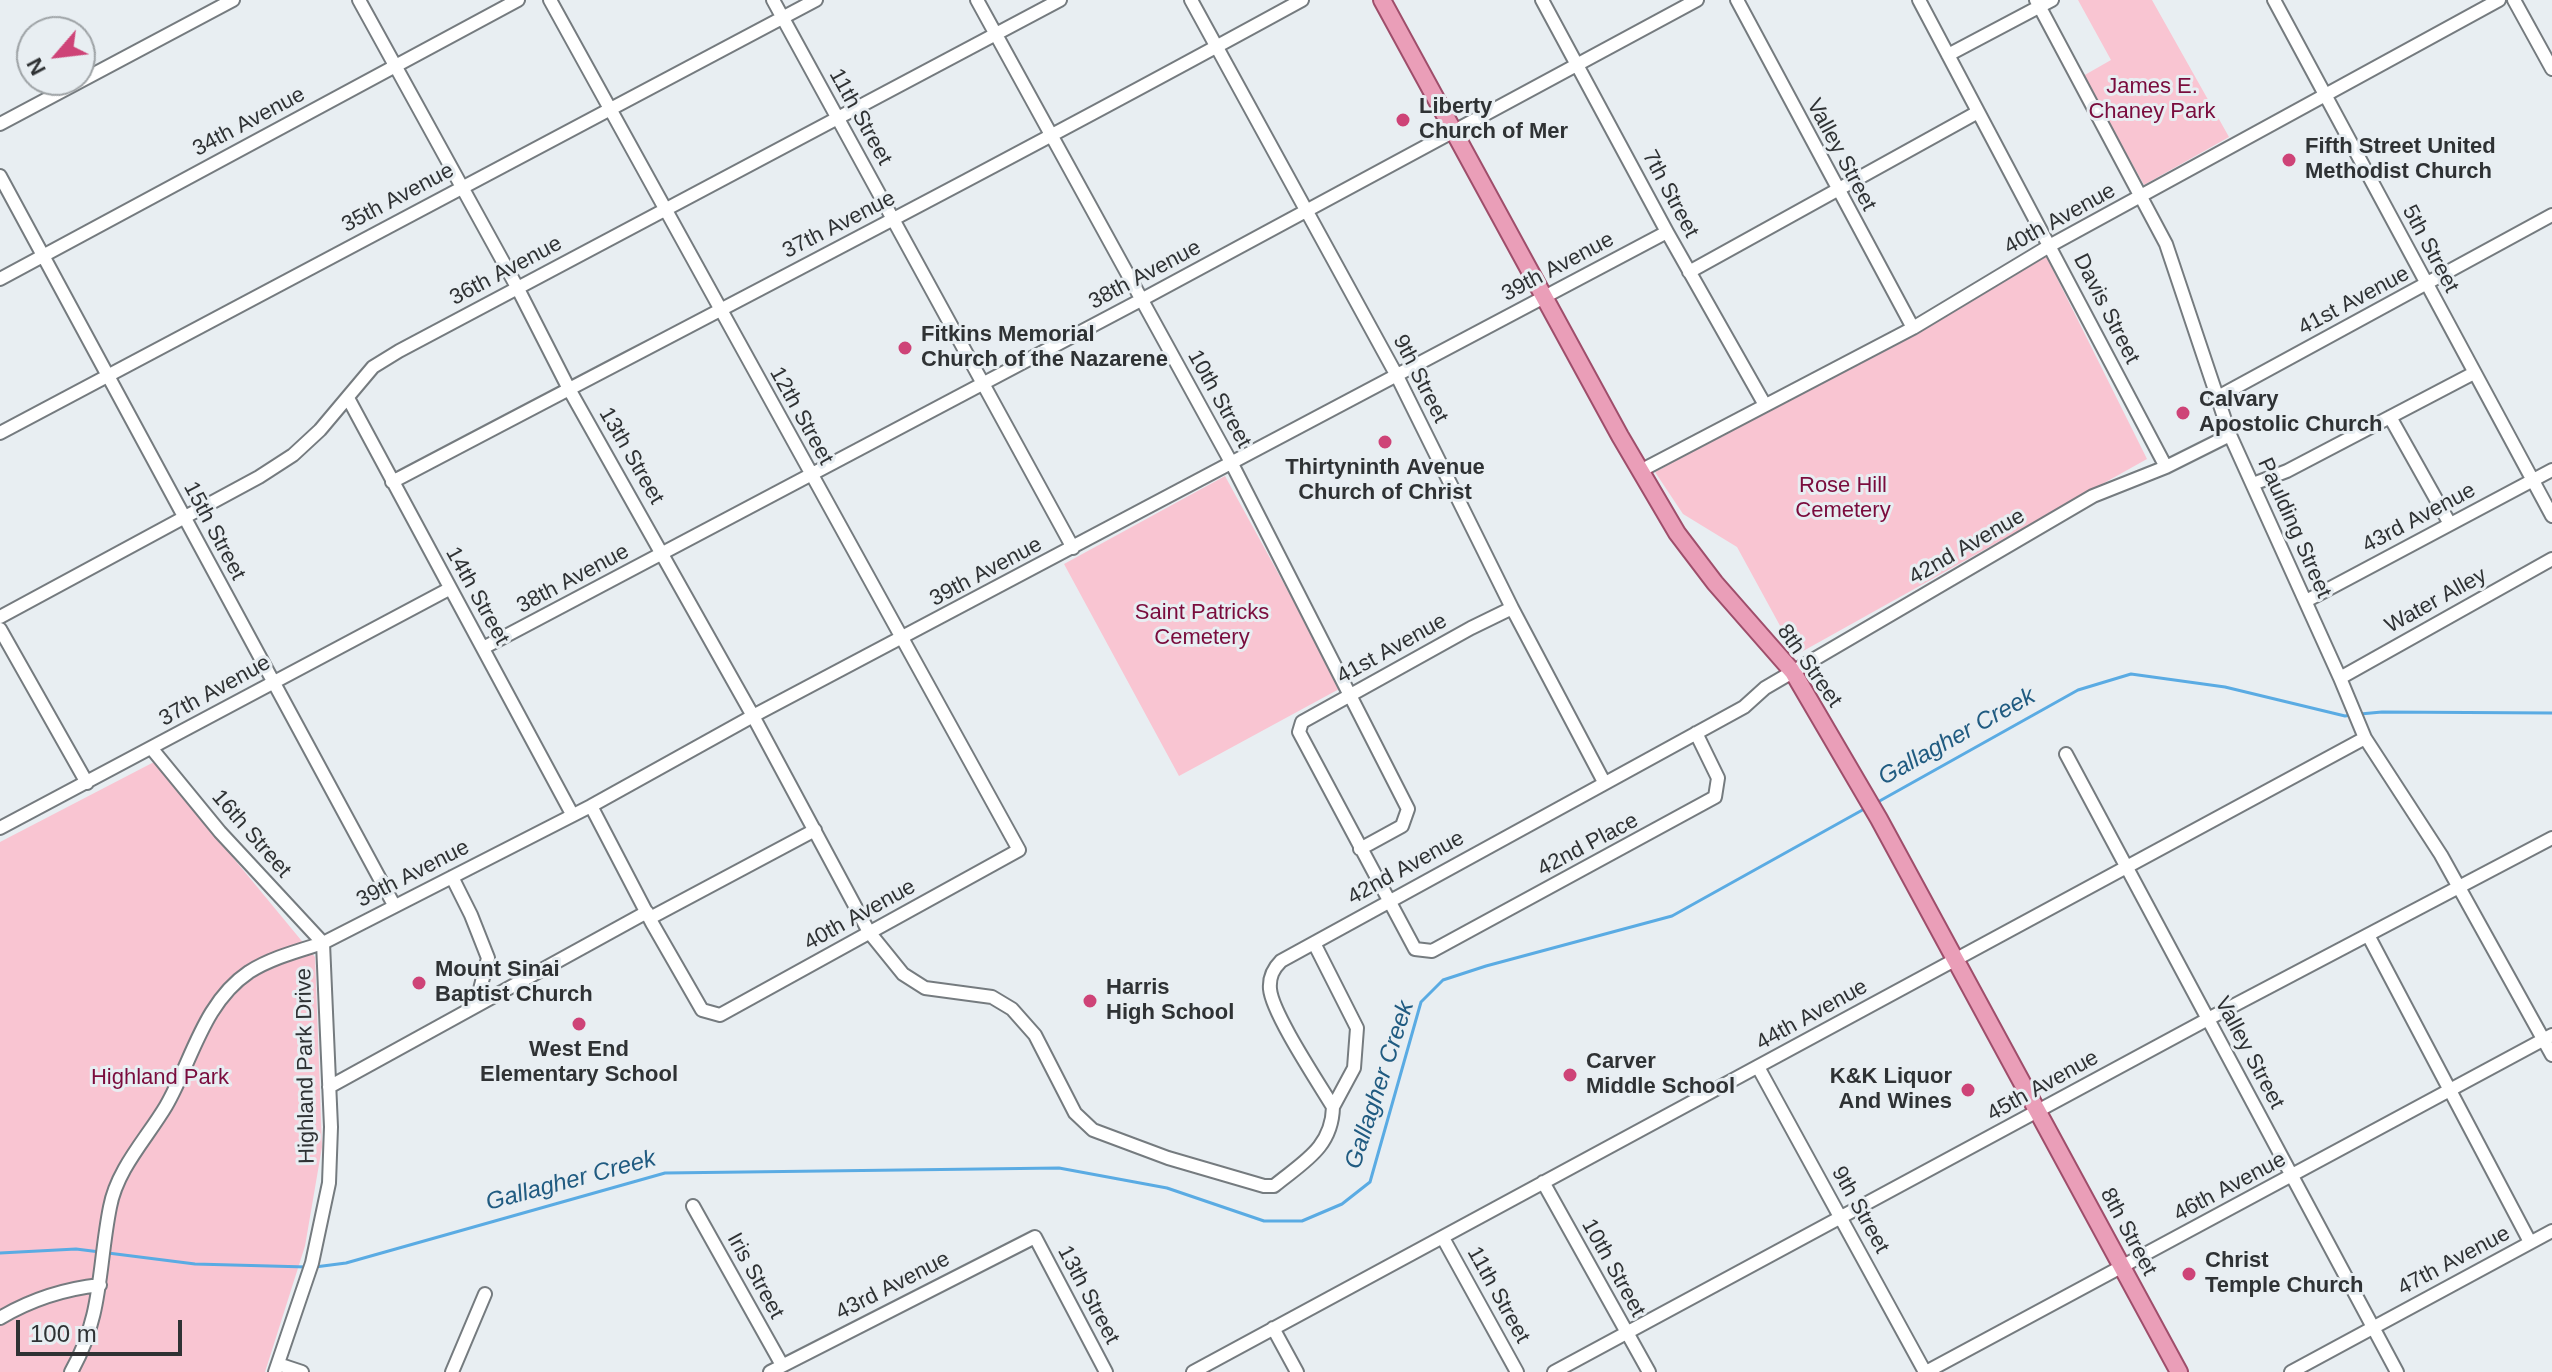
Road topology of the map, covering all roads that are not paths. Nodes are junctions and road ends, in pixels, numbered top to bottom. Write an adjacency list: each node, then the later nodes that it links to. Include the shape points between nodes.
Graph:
1 (233, 0): 32 (street)
2 (359, 0): 26 (street, 13th Street)
3 (518, 0): 26 (street, 34th Avenue)
4 (550, 0): 29 (street, 12th Street)
5 (773, 0): 21 (street, 11th Street)
6 (816, 0): 21 (street, 35th Avenue)
7 (977, 0): 22 (street, 10th Street)
8 (1060, 0): 22 (street, 36th Avenue)
9 (1191, 0): 23 (street, 9th Street)
10 (1302, 0): 23 (street, 37th Avenue)
11 (1382, 0): 33 (main road, 8th Street)
12 (1542, 0): 25 (street, 7th Street)
13 (1697, 0): 25 (street, 38th Avenue)
14 (1737, 0): 37 (street, Valley Street)
15 (1919, 0): 24 (street, Davis Street)
16 (2052, 0): 20 (street)
17 (2274, 0): 28 (street, 5th Street)
18 (2499, 0): 28 (street, 40th Avenue)
19 (2514, 0): 27 (street)
20 (2038, 3): 24 (street); 38 (street, Paulding Street)
21 (783, 18): 29 (street, 35th Avenue); 31 (street, 11th Street)
22 (996, 35): 31 (street, 36th Avenue); 34 (street, 10th Street)
23 (1216, 47): 34 (street, 37th Avenue); 40 (street, 9th Street)
24 (1948, 55): 30 (street, Davis Street)
25 (1577, 63): 33 (street, 38th Avenue); 43 (street, 7th Street)
26 (395, 66): 36 (street, 13th Street); 45 (street, 34th Avenue)
27 (2552, 69)
28 (2324, 93): 38 (street, 40th Avenue); 48 (street, 5th Street)
29 (609, 109): 36 (street, 35th Avenue); 39 (street, 12th Street)
30 (1978, 112): 37 (street); 44 (street, Davis Street)
31 (838, 118): 39 (street, 36th Avenue); 42 (street, 11th Street)
32 (0, 124)
33 (1454, 131): 40 (street, 38th Avenue); 50 (main road, 8th Street)
34 (1051, 135): 42 (street, 37th Avenue); 51 (street, 10th Street)
35 (0, 176): 45 (street, 15th Street)
36 (462, 187): 49 (street, 13th Street); 55 (street, 35th Avenue)
37 (1837, 190): 46 (street); 53 (street, Valley Street)
38 (2141, 196): 44 (street, 40th Avenue); 60 (street, Paulding Street, via 2166,244)
39 (665, 209): 49 (street, 36th Avenue); 52 (street, 12th Street)
40 (1306, 210): 51 (street, 38th Avenue); 56 (street, 9th Street)
41 (2552, 215): 48 (street, 41st Avenue)
42 (893, 220): 52 (street, 37th Avenue); 57 (street, 11th Street)
43 (1667, 232): 46 (street, 7th Street); 50 (street, 39th Avenue)
44 (2051, 245): 53 (street, 40th Avenue); 66 (street, Davis Street)
45 (43, 256): 47 (street, 34th Avenue); 55 (street, 15th Street)
46 (1689, 272): 61 (street, 7th Street)
47 (0, 279)
48 (2426, 285): 54 (street, 5th Street); 60 (street, 41st Avenue)
49 (517, 287): 58 (street, 13th Street); 59 (street, 36th Avenue, via 373,367)
50 (1545, 297): 56 (street, 39th Avenue); 68 (main road, 8th Street)
51 (1141, 300): 57 (street, 38th Avenue); 65 (street, 10th Street)
52 (719, 309): 58 (street, 37th Avenue); 69 (street, 12th Street)
53 (1913, 328): 61 (street, 40th Avenue)
54 (2474, 373): 62 (street); 70 (street, 5th Street)
55 (106, 376): 63 (street, 35th Avenue); 74 (street, 15th Street)
56 (1397, 376): 65 (street, 39th Avenue); 81 (street, 9th Street)
57 (982, 383): 69 (street, 38th Avenue); 76 (street, 11th Street)
58 (569, 389): 71 (street, 37th Avenue); 77 (street, 13th Street)
59 (348, 398): 71 (street, 14th Street); 74 (street, 36th Avenue, via 293,455)
60 (2216, 398): 64 (street, Paulding Street)
61 (1765, 405): 68 (street, 40th Avenue)
62 (2390, 417): 72 (street); 75 (street)
63 (0, 433)
64 (2230, 435): 66 (street, 42nd Avenue); 72 (street, Paulding Street)
65 (1232, 464): 76 (street, 39th Avenue); 89 (street, 10th Street)
66 (2166, 467): 86 (street, 42nd Avenue, via 2093,496)
67 (2552, 470): 70 (street, 43rd Avenue)
68 (1640, 471): 86 (main road, 8th Street, via 1715,583)
69 (810, 474): 77 (street, 38th Avenue); 84 (street, 12th Street)
70 (2533, 480): 73 (street, 5th Street); 75 (street, 43rd Avenue)
71 (392, 482): 79 (street, 14th Street)
72 (2253, 484): 80 (street, Paulding Street)
73 (2552, 516)
74 (184, 518): 82 (street, 36th Avenue); 88 (street, 15th Street)
75 (2450, 524): 80 (street, 43rd Avenue)
76 (1073, 548): 84 (street, 39th Avenue)
77 (663, 553): 85 (street, 38th Avenue); 90 (street, 13th Street)
78 (2552, 559): 87 (street, Water Alley)
79 (449, 589): 85 (street, 14th Street); 88 (street, 37th Avenue)
80 (2306, 601): 87 (street, Paulding Street)
81 (1512, 608): 89 (street, 41st Avenue); 95 (street, 9th Street)
82 (0, 617)
83 (0, 629): 96 (street)
84 (902, 639): 90 (street, 39th Avenue); 103 (street, 12th Street)
85 (483, 648): 98 (street, 14th Street)
86 (1793, 672): 92 (street, 42nd Avenue); 114 (main road, 8th Street)
87 (2340, 678): 91 (street, Paulding Street)
88 (273, 683): 93 (street, 37th Avenue); 108 (street, 15th Street)
89 (1351, 694): 102 (street, 10th Street, via 1408,809 1402,826); 102 (street, 41st Avenue, via 1302,722 1299,732)
90 (753, 716): 97 (street, 39th Avenue); 100 (street, 13th Street)
91 (2362, 732): 104 (street, 44th Avenue); 106 (street, Paulding Street)
92 (1696, 733): 95 (street, 42nd Avenue); 107 (street, 42nd Place, via 1718,778 1715,797 1432,951 1415,949)
93 (152, 749): 96 (street, 37th Avenue); 112 (street, 16th Street)
94 (2066, 754): 104 (street, Valley Street)
95 (1604, 782): 107 (street, 42nd Avenue)
96 (87, 783): 99 (street, 37th Avenue)
97 (591, 806): 98 (street, 39th Avenue); 109 (street)
98 (572, 814): 105 (street, 39th Avenue)
99 (0, 828)
100 (815, 830): 109 (street); 110 (street, 13th Street)
101 (2552, 838): 106 (street, 45th Avenue)
102 (1360, 849): 107 (street)
103 (1019, 850): 110 (street, 40th Avenue)
104 (2126, 867): 114 (street, 44th Avenue); 116 (street, Valley Street)
105 (452, 877): 108 (street, 39th Avenue); 115 (street, via 488,958)
106 (2459, 886): 111 (street, 45th Avenue); 117 (street, Paulding Street)
107 (1388, 900): 113 (street, 42nd Avenue)
108 (394, 905): 112 (street, 39th Avenue)
109 (648, 915): 110 (street, 40th Avenue, via 702,1010 720,1015); 115 (street)
110 (869, 932): 122 (street, via 903,974 925,988 992,997 1012,1009 1035,1035 1075,1113 1093,1130 1156,1154 1274,1186 1322,1146)
111 (2368, 935): 116 (street, 45th Avenue); 121 (street)
112 (323, 943): 120 (street, Highland Park Drive); 133 (street, 39th Avenue, via 249,973 204,1025 166,1105 118,1181)
113 (1314, 943): 122 (street, via 1357,1028 1354,1068); 122 (street, 42nd Avenue, via 1273,969 1270,992)
114 (1955, 960): 119 (street, 44th Avenue); 123 (main road, 8th Street)
115 (476, 1005): 120 (street)
116 (2208, 1019): 123 (street, 45th Avenue); 124 (street, Valley Street)
117 (2548, 1037): 118 (street, Paulding Street); 121 (street, 46th Avenue)
118 (2552, 1055)
119 (1758, 1067): 125 (street, 44th Avenue); 127 (street, 9th Street)
120 (329, 1087): 139 (street, Highland Park Drive, via 329,1183 312,1263)
121 (2450, 1090): 124 (street, 46th Avenue); 131 (street)
122 (1333, 1107)
123 (2038, 1112): 127 (street, 45th Avenue); 132 (main road, 8th Street)
124 (2292, 1177): 132 (street, 46th Avenue); 137 (street, Valley Street)
125 (1543, 1182): 130 (street, 44th Avenue); 138 (street, 10th Street)
126 (693, 1206): 140 (street, Iris Street)
127 (1841, 1217): 138 (street, 45th Avenue); 150 (street, 9th Street)
128 (2552, 1231): 131 (street, 47th Avenue)
129 (1035, 1237): 140 (street, 43rd Avenue); 144 (street, 13th Street)
130 (1443, 1238): 136 (street, 44th Avenue); 147 (street, 11th Street)
131 (2530, 1242): 137 (street, 47th Avenue)
132 (2122, 1267): 150 (street, 46th Avenue); 151 (main road, 8th Street)
133 (100, 1285): 135 (street, via 68,1288); 141 (street, 39th Avenue, via 91,1331)
134 (485, 1294): 143 (street)
135 (0, 1318)
136 (1273, 1328): 145 (street, 44th Avenue); 146 (street)
137 (2373, 1328): 152 (street, 47th Avenue); 153 (street, Valley Street)
138 (1627, 1334): 148 (street, 45th Avenue); 149 (street, 10th Street)
139 (276, 1368): 142 (street)
140 (776, 1369)
141 (71, 1372)
142 (302, 1372)
143 (452, 1372)
144 (1106, 1372)
145 (1193, 1372)
146 (1297, 1372)
147 (1517, 1372)
148 (1554, 1372)
149 (1649, 1372)
150 (1926, 1372)
151 (2179, 1372)
152 (2291, 1372)
153 (2397, 1372)

